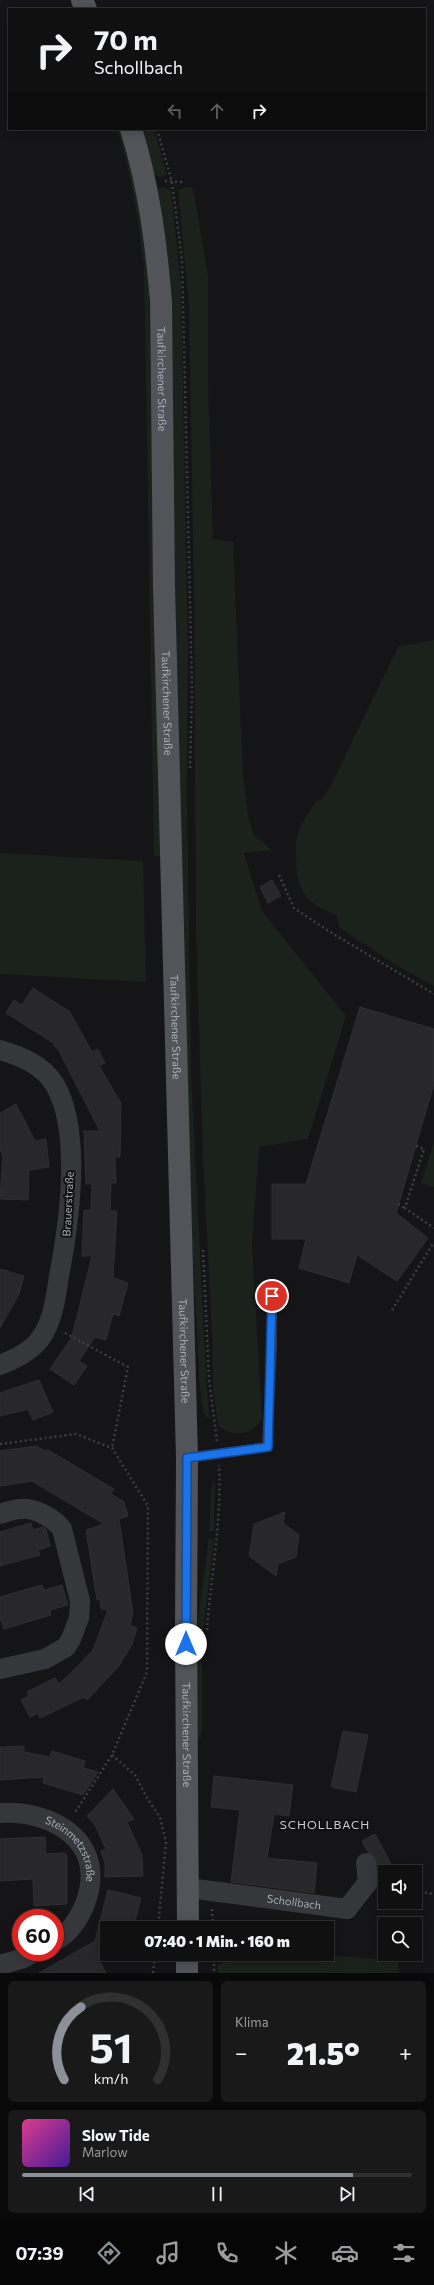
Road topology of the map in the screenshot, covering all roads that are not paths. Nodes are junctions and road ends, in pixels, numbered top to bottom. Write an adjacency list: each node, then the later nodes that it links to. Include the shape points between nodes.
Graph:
1 (131, 130): 5 (main road, Taufkirchener Straße, via 146,182 161,302 164,587)
2 (0, 1050): 4 (street, Brauerstraße, via 20,1056 38,1066 54,1084 63,1103 67,1124 70,1201 54,1306 48,1324 41,1338 31,1349)
3 (272, 1285): 5 (lane, via 268,1447)
4 (0, 1365)
5 (187, 1458): 10 (main road, Taufkirchener Straße)
6 (0, 1514): 7 (street, via 22,1508 33,1510 61,1527 80,1606 75,1628 66,1647 45,1659)
7 (0, 1669)
8 (0, 1813): 12 (street, Steinmetzstraße, via 51,1820 65,1827 77,1839 90,1868 92,1884 74,1926)
9 (366, 1863): 10 (street, Schollbach, via 368,1882 347,1909)
10 (188, 1888): 11 (main road, Taufkirchener Straße)
11 (188, 1921)
12 (64, 1934)
13 (12, 1961): 15 (street)
14 (187, 1961): 16 (main road)
15 (0, 1965)
16 (187, 1973)

